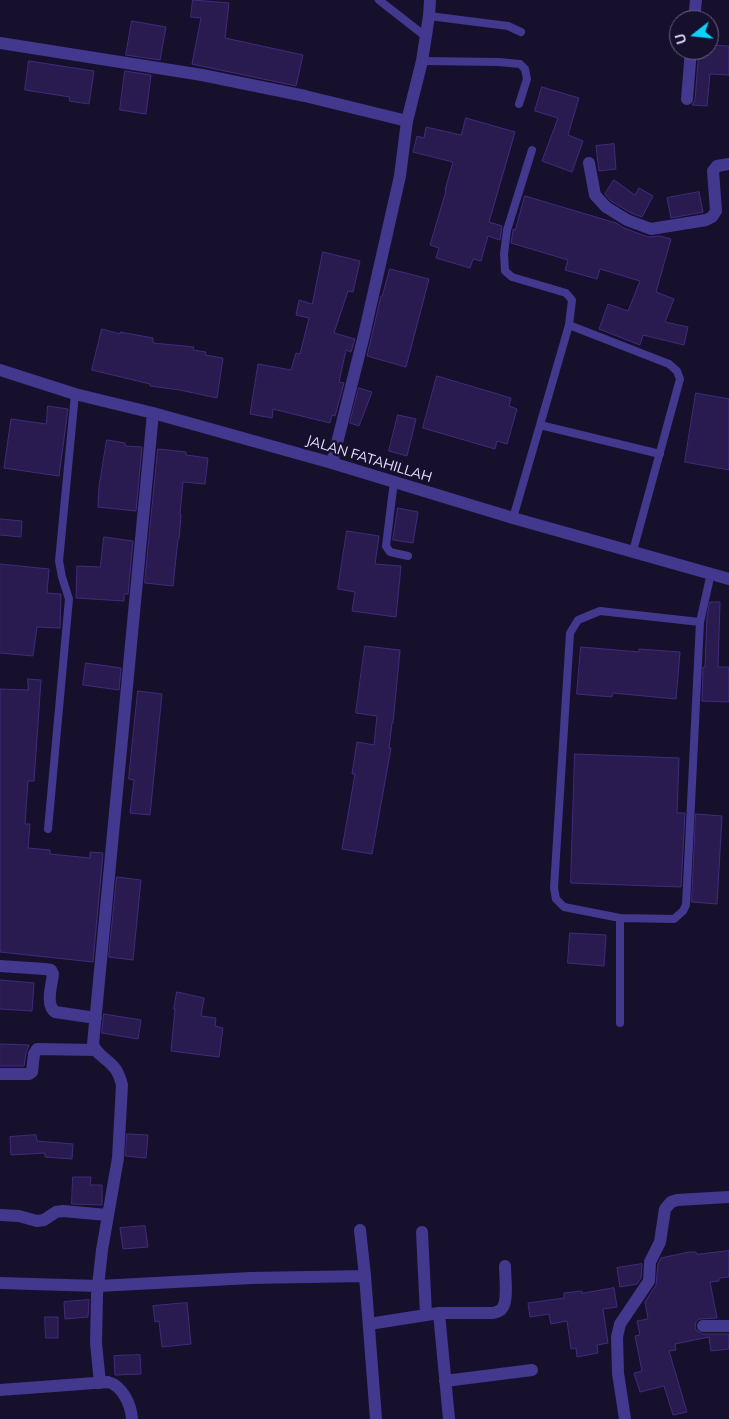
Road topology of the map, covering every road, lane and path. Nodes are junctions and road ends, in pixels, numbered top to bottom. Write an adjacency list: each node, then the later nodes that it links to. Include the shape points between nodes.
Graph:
1 (380, 0): 5 (lane)
2 (430, 0): 3 (street)
3 (429, 16): 4 (lane, via 508,26); 5 (street)
4 (521, 32)
5 (425, 36): 7 (street)
6 (0, 43): 11 (street, via 202,75)
7 (422, 60): 10 (lane, via 520,64 527,78); 11 (street)
8 (691, 60): 9 (street)
9 (687, 99)
10 (520, 104)
11 (407, 121): 21 (street, via 400,176)
12 (532, 150): 15 (lane, via 507,230 505,271 566,293 572,300)
13 (590, 163): 14 (street, via 595,195 600,201 627,220 651,229 712,217 716,211 713,171 717,166)
14 (729, 164)
15 (569, 325): 19 (lane); 20 (lane, via 677,370 680,379)
16 (0, 370): 17 (street, JALAN FATAHILLAH)
17 (75, 394): 18 (street, JALAN FATAHILLAH); 29 (lane, via 59,562 69,599)
18 (153, 412): 21 (street, JALAN FATAHILLAH); 32 (street)
19 (540, 425): 20 (lane); 23 (lane)
20 (660, 454): 24 (lane)
21 (332, 462): 22 (street, JALAN FATAHILLAH)
22 (394, 481): 23 (street, JALAN FATAHILLAH); 25 (lane, via 386,546 390,552)
23 (513, 518): 24 (street, JALAN FATAHILLAH)
24 (633, 551): 26 (street, JALAN FATAHILLAH)
25 (408, 556)
26 (711, 573): 27 (street, JALAN FATAHILLAH); 28 (lane)
27 (729, 579)
28 (700, 622): 30 (lane, via 686,905 674,919); 30 (lane, via 600,611 578,620 570,633 554,888 556,899 564,907)
29 (48, 829)
30 (620, 918): 33 (lane)
31 (0, 966): 32 (street, via 51,970 52,1009)
32 (96, 1018): 34 (street)
33 (620, 1023)
34 (95, 1050): 35 (street, via 37,1049 32,1072); 38 (street, via 113,1065 122,1085 118,1158)
35 (0, 1074)
36 (729, 1197): 56 (street, via 677,1200 665,1209 660,1242 650,1262 649,1281 620,1324 617,1337 618,1373)
37 (0, 1215): 38 (street, via 37,1221 64,1211)
38 (107, 1215): 44 (street)
39 (360, 1230): 42 (street)
40 (422, 1232): 45 (street)
41 (505, 1266): 45 (street, via 505,1303 499,1311)
42 (365, 1276): 44 (street); 46 (street)
43 (0, 1283): 44 (street)
44 (98, 1286): 51 (street, via 96,1343)
45 (432, 1314): 46 (street); 50 (street)
46 (369, 1324): 54 (street)
47 (703, 1326): 48 (street)
48 (729, 1326)
49 (532, 1370): 50 (street)
50 (445, 1381): 55 (street)
51 (100, 1383): 52 (street); 53 (street, via 112,1383 120,1390 131,1407)
52 (0, 1390)
53 (132, 1419)
54 (376, 1419)
55 (449, 1419)
56 (625, 1419)

